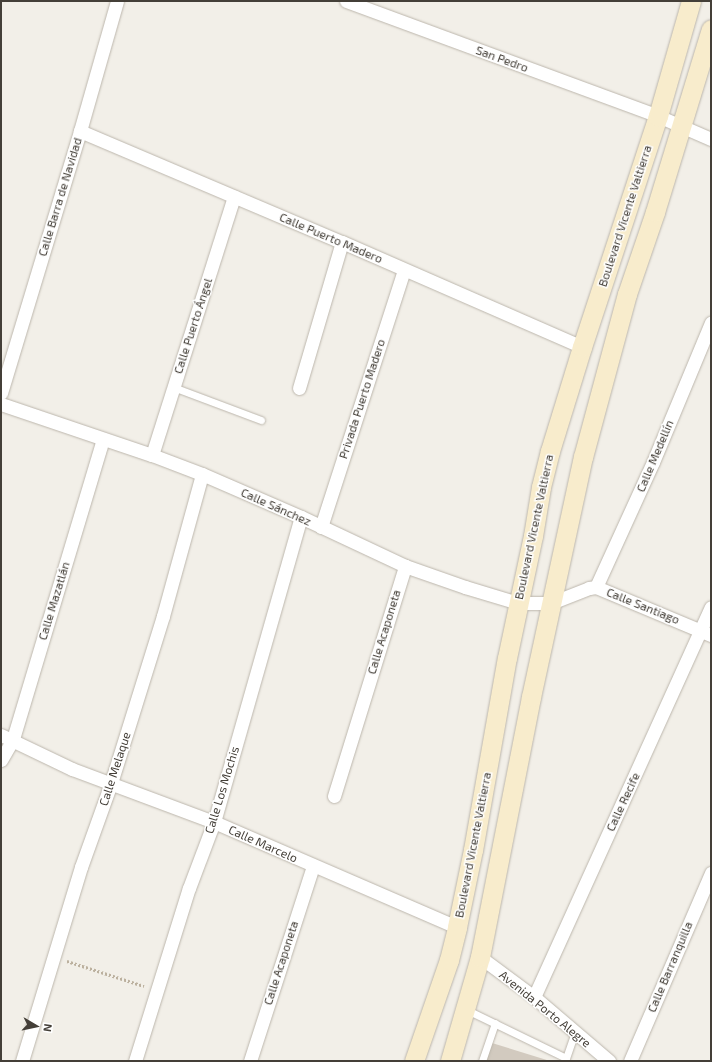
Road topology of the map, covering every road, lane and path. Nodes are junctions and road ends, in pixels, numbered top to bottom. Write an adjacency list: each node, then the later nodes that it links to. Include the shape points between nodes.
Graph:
1 (117, 1): 7 (street, Calle Barra de Navidad)
2 (346, 1): 5 (street, San Pedro)
3 (691, 1): 5 (main road, Boulevard Vicente Valtierra)
4 (711, 29): 6 (main road)
5 (658, 116): 6 (street, San Pedro); 13 (main road, Boulevard Vicente Valtierra)
6 (682, 126): 8 (street, San Pedro); 27 (main road, via 627,294 584,457)
7 (80, 132): 9 (street, Calle Puerto Madero); 16 (street, Calle Barra de Navidad)
8 (711, 139)
9 (234, 197): 10 (street, Calle Puerto Madero); 14 (street, Calle Puerto Ángel)
10 (342, 242): 11 (street, Calle Puerto Madero); 15 (street)
11 (404, 270): 13 (street, Calle Puerto Madero); 23 (street, Privada Puerto Madero)
12 (711, 323): 25 (street, Calle Medellín, via 653,462)
13 (582, 347): 26 (main road, Boulevard Vicente Valtierra, via 541,487)
14 (173, 387): 18 (lane); 20 (street, Calle Puerto Ángel)
15 (300, 388)
16 (1, 393)
17 (1, 404): 19 (street, Calle Sánchez)
18 (261, 420)
19 (103, 440): 20 (street, Calle Sánchez); 30 (street, Calle Mazatlán)
20 (152, 455): 21 (street, Calle Sánchez)
21 (202, 474): 22 (street, Calle Sánchez); 32 (street, Calle Melaque, via 163,616)
22 (301, 517): 23 (street, Calle Sánchez); 34 (street, Calle Los Mochis)
23 (321, 527): 24 (street, Calle Sánchez)
24 (405, 566): 26 (street, Calle Sánchez); 33 (street, Calle Acaponeta)
25 (596, 587): 27 (street, Calle Santiago); 29 (street, Calle Santiago)
26 (518, 603): 27 (street, Calle Sánchez); 37 (main road, Boulevard Vicente Valtierra)
27 (551, 603): 39 (main road)
28 (711, 607): 29 (street, Calle Recife)
29 (706, 632): 41 (street, Calle Recife)
30 (7, 737): 31 (street, Calle Mazatlán); 32 (street, Calle Marcelo, via 72,768)
31 (1, 760)
32 (112, 783): 34 (street, Calle Marcelo); 38 (street, Calle Melaque, via 81,867)
33 (334, 796)
34 (214, 822): 35 (street, Calle Marcelo); 40 (street, Calle Los Mochis, via 189,888)
35 (313, 866): 37 (street, Calle Marcelo); 48 (street, Calle Acaponeta)
36 (711, 873): 53 (street, Calle Barranquilla)
37 (457, 927): 49 (main road, Boulevard Vicente Valtierra, via 449,960)
38 (55, 957): 40 (path); 46 (street, Calle Melaque)
39 (480, 957): 41 (street, Avenida Porto Alegre); 42 (main road)
40 (158, 990): 47 (street, Calle Los Mochis)
41 (534, 997): 44 (street, Avenida Porto Alegre)
42 (465, 1009): 43 (lane); 50 (main road)
43 (495, 1023): 45 (lane); 51 (lane)
44 (575, 1032): 45 (lane); 52 (street, Avenida Porto Alegre)
45 (565, 1059)
46 (22, 1061)
47 (135, 1061)
48 (250, 1061)
49 (414, 1061)
50 (450, 1061)
51 (482, 1061)
52 (609, 1061)
53 (630, 1061)

